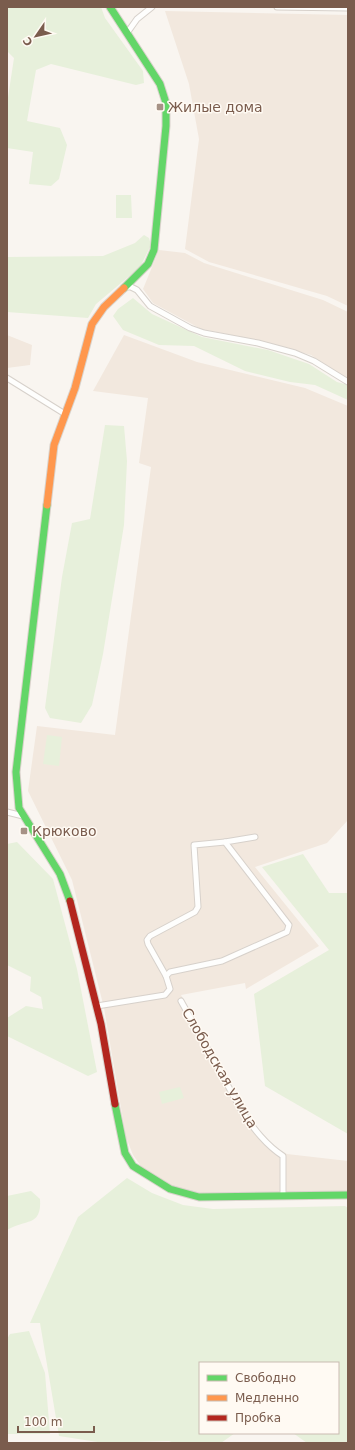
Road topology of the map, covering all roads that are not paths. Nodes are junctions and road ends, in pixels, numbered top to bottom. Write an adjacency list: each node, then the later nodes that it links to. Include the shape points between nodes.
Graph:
1 (110, 7): 5 (street)
2 (152, 7): 5 (street, via 137,19)
3 (277, 7): 4 (street)
4 (348, 8)
5 (127, 33): 6 (street, via 160,84 166,102 166,126 154,250 148,264)
6 (126, 287): 8 (street, via 137,290 150,306 190,328 295,353 314,361); 9 (street, via 104,306 92,324 75,388)
7 (7, 378): 9 (street)
8 (348, 382)
9 (65, 414): 11 (street, via 54,445 16,772 19,808)
10 (7, 812): 11 (street)
11 (23, 816): 16 (street, via 60,874 69,895)
12 (254, 837): 13 (street)
13 (225, 842): 14 (street, via 194,845 198,907 195,912 147,940); 14 (street, via 289,925 287,932 222,961 170,972)
14 (166, 976): 16 (street, via 170,989 165,995)
15 (182, 1001): 18 (street, Слободская улица, via 243,1113 274,1150 284,1156)
16 (97, 1006): 18 (street, via 120,1136 125,1153 133,1166 145,1176 170,1189 199,1197)
17 (348, 1195): 18 (street)
18 (283, 1196)

